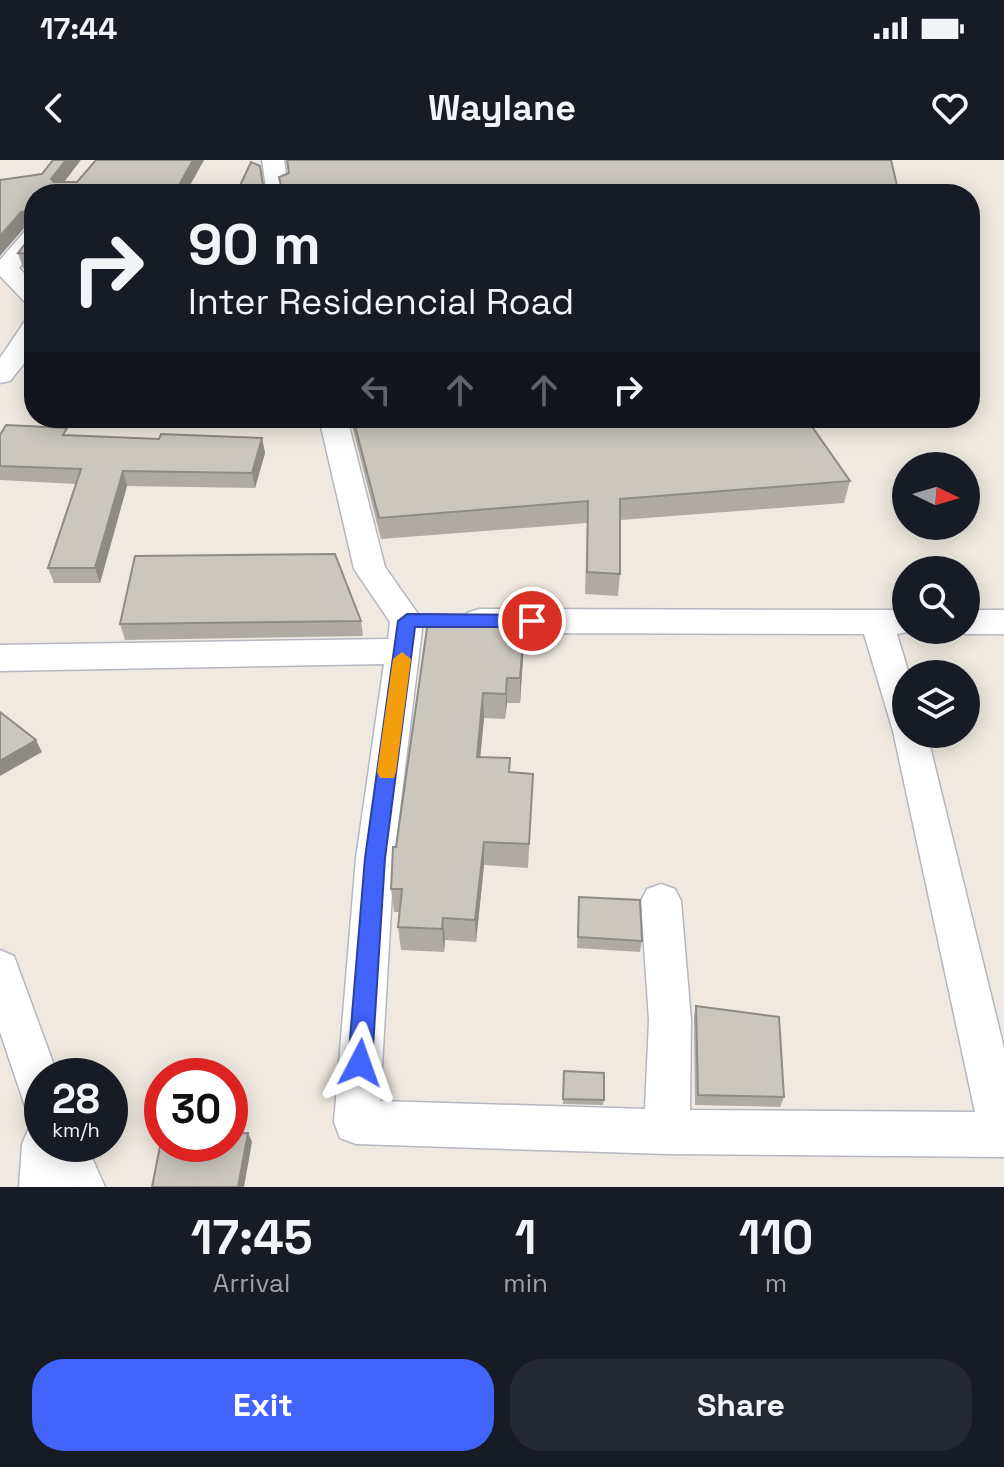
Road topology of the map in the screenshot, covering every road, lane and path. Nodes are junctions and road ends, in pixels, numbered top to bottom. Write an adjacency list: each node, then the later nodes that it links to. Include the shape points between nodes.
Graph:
1 (273, 160): 2 (street)
2 (277, 184)
3 (24, 247): 4 (street, via 6,268)
4 (24, 287)
5 (24, 345): 6 (street)
6 (0, 375)
7 (335, 428): 11 (street, via 370,569)
8 (892, 622): 11 (street)
9 (980, 622): 10 (street)
10 (1004, 622)
11 (425, 628): 12 (street); 17 (street, via 375,858 356,1122)
12 (0, 658)
13 (912, 748): 18 (street)
14 (661, 901): 17 (street, via 670,1020)
15 (0, 969): 16 (street)
16 (30, 1058)
17 (667, 1132): 18 (street)
18 (1004, 1135)
19 (44, 1162): 21 (street)
20 (71, 1162): 22 (street)
21 (42, 1187)
22 (82, 1187)

